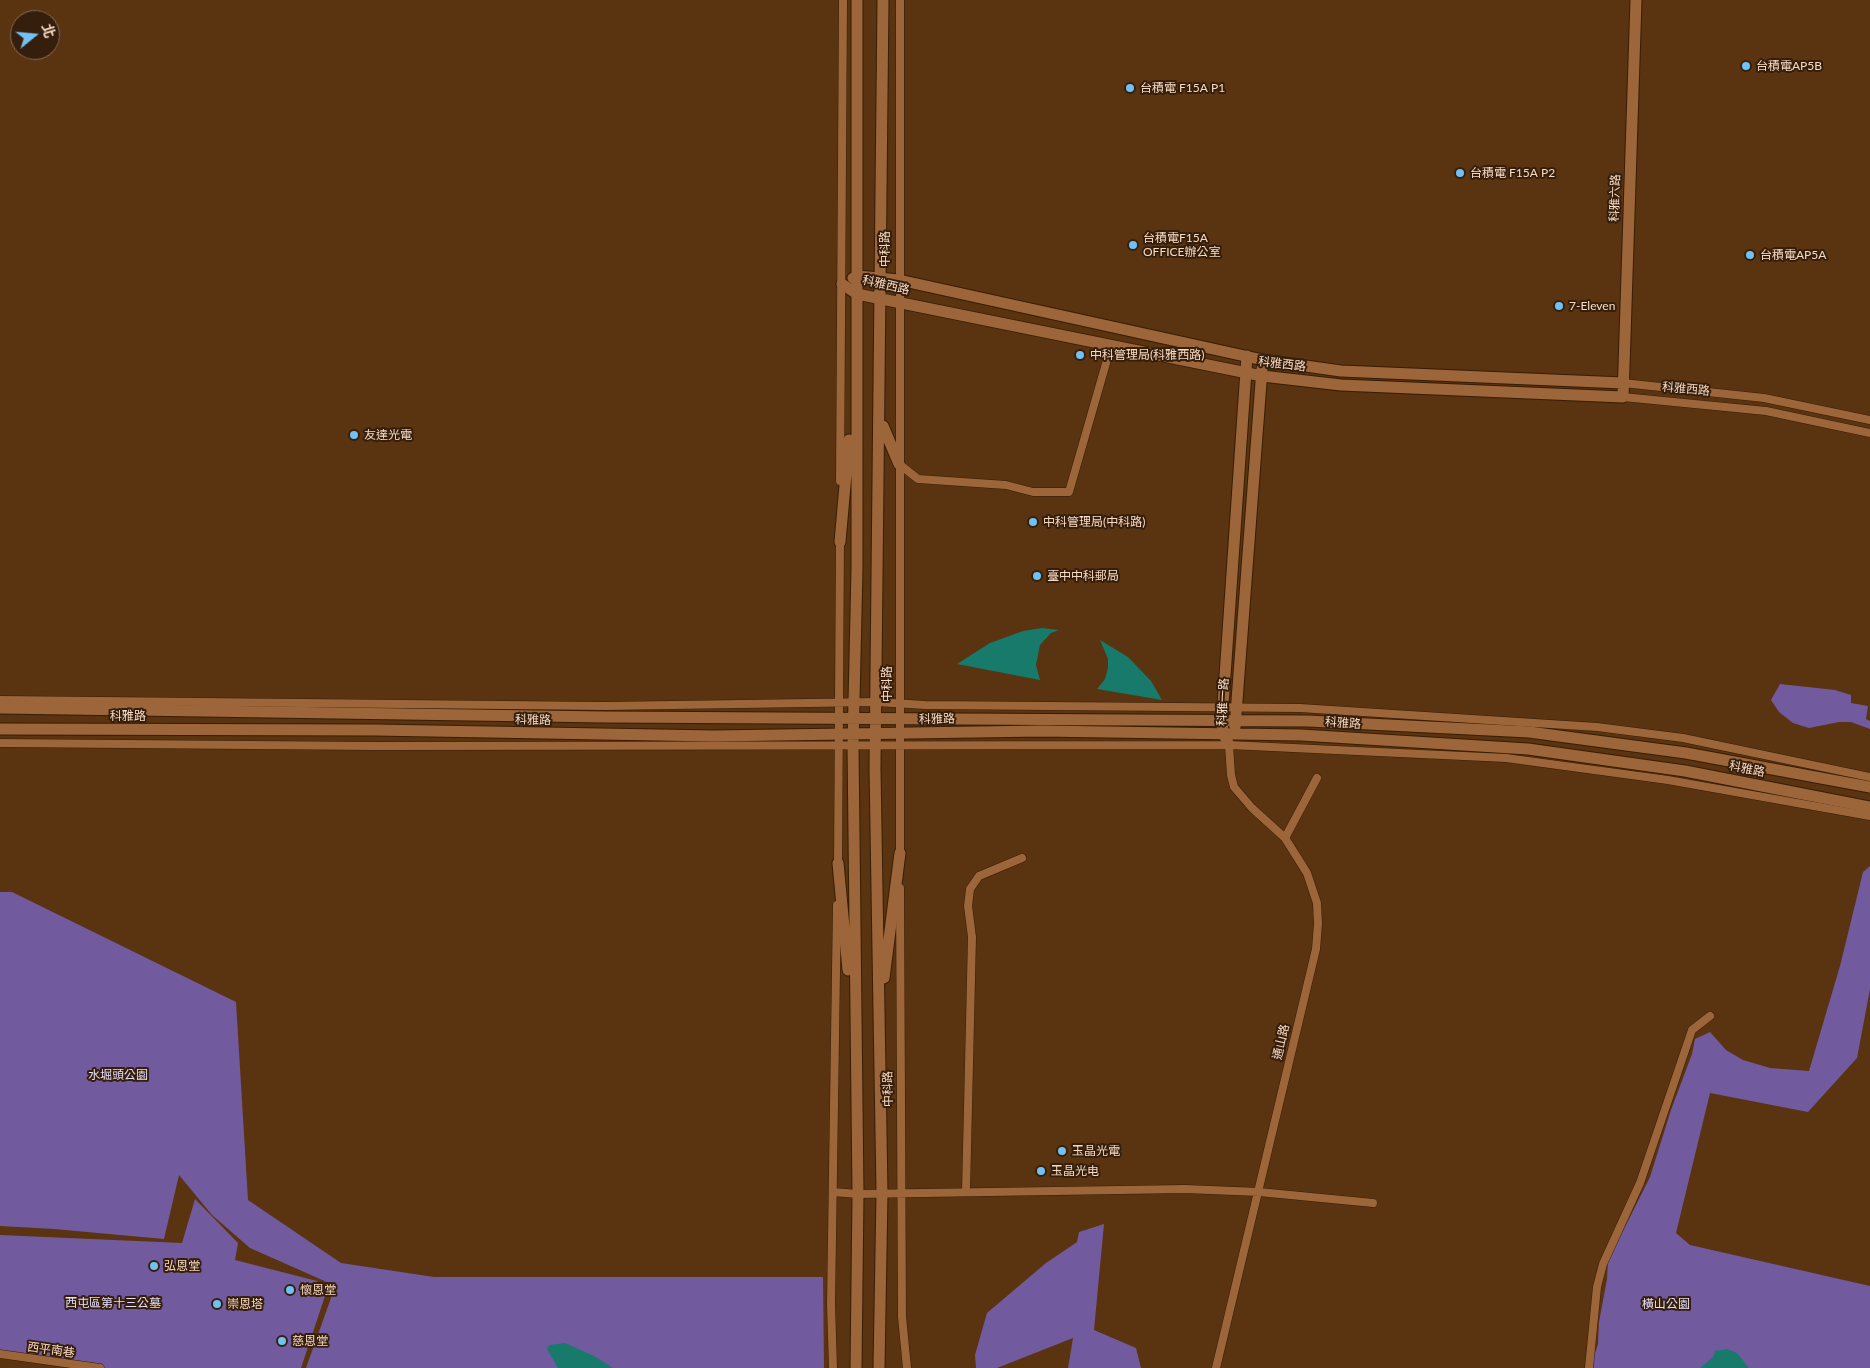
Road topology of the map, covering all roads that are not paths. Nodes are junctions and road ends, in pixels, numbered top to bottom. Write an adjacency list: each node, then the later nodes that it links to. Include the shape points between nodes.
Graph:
1 (843, 0): 9 (street)
2 (857, 0): 6 (street)
3 (883, 0): 7 (street, 中科路)
4 (900, 0): 8 (street, 中科路)
5 (1636, 0): 19 (street, 科雅六路)
6 (858, 276): 7 (street, 科雅西路); 9 (street, 科雅西路); 10 (street)
7 (879, 278): 8 (street, 科雅西路); 11 (street, 中科路)
8 (899, 280): 12 (street, 中科路); 14 (street, 科雅西路)
9 (842, 284): 10 (street, 科雅西路); 25 (street)
10 (857, 294): 11 (street, 科雅西路); 16 (street)
11 (879, 298): 12 (street, 科雅西路); 21 (street, 中科路)
12 (899, 302): 13 (street, 科雅西路); 24 (street, 中科路)
13 (1111, 346): 17 (street, 科雅西路); 24 (street, via 1069,492 1033,492 1006,485 918,479)
14 (1247, 356): 15 (street, 科雅西路); 17 (street, 科雅一路)
15 (1263, 360): 18 (street, 科雅一路); 19 (street, 科雅西路, via 1341,371)
16 (855, 373): 25 (street); 27 (street, via 857,569)
17 (1245, 374): 18 (street, 科雅西路); 31 (street, 科雅一路)
18 (1262, 376): 20 (street, 科雅西路, via 1341,385); 31 (street, 科雅一路)
19 (1623, 383): 20 (street, 科雅六路); 22 (street, 科雅西路, via 1764,398)
20 (1622, 397): 23 (street, 科雅西路, via 1766,411)
21 (880, 419): 24 (street); 28 (street, 中科路)
22 (1870, 420)
23 (1870, 433)
24 (899, 464): 30 (street, 中科路)
25 (840, 542): 29 (street)
26 (0, 700): 29 (street, 科雅路, via 586,706)
27 (854, 702): 28 (street, 科雅路); 29 (street, 科雅路); 35 (street)
28 (877, 702): 30 (street, 科雅路); 36 (street, 中科路)
29 (839, 703): 34 (street)
30 (901, 703): 31 (street, 科雅路); 33 (street, 中科路)
31 (1230, 707): 37 (street, 科雅一路); 38 (street, 科雅一路); 49 (street, 科雅路, via 1450,716 1597,727 1683,738)
32 (0, 708): 34 (street, 科雅路)
33 (900, 718): 36 (street, 科雅路); 37 (street, 科雅路); 44 (street, 中科路)
34 (838, 719): 35 (street, 科雅路); 45 (street)
35 (854, 719): 36 (street, 科雅路); 43 (street)
36 (876, 719): 40 (street, 中科路)
37 (1222, 719): 38 (street, 科雅路); 41 (street, 科雅一路)
38 (1235, 720): 42 (street, 科雅一路); 51 (street, 科雅路, via 1529,732 1686,753)
39 (0, 729): 45 (street, 科雅路, via 376,730)
40 (876, 733): 43 (street, 科雅路); 44 (street, 科雅路); 47 (street, 中科路)
41 (1223, 733): 42 (street, 科雅路); 44 (street, 科雅路, via 1162,731); 48 (street, 科雅一路)
42 (1235, 734): 48 (street, 科雅一路); 52 (street, 科雅路, via 1301,734 1528,749 1684,771)
43 (853, 739): 45 (street, 科雅路); 47 (street, 科雅路); 60 (street)
44 (900, 739): 47 (street, 科雅路); 48 (street, 科雅路); 55 (street, 中科路)
45 (838, 740): 46 (street, 科雅路, via 358,746); 57 (street)
46 (0, 743)
47 (876, 745): 59 (street, 中科路)
48 (1229, 745): 53 (street, 科雅路, via 1506,758 1668,780); 54 (street, 通山路, via 1234,787)
49 (1870, 777)
50 (1317, 778): 54 (street)
51 (1870, 787)
52 (1870, 806)
53 (1870, 816)
54 (1285, 838): 63 (street, 通山路, via 1307,873 1317,904 1318,924 1316,949)
55 (900, 853): 59 (street); 65 (street, 中科路)
56 (1022, 858): 61 (street, via 979,876 970,889 968,906 972,937)
57 (838, 863): 60 (street); 62 (street)
58 (1710, 1016): 75 (street, via 1692,1030 1640,1183 1603,1264 1597,1287)
59 (878, 1019): 64 (street, 中科路)
60 (855, 1046): 66 (street)
61 (966, 1191): 63 (street, via 1185,1189); 65 (street)
62 (833, 1192): 66 (street); 70 (street)
63 (1259, 1192): 67 (street); 74 (street, 通山路)
64 (882, 1193): 65 (street); 66 (street); 72 (street, 中科路)
65 (903, 1193): 73 (street, 中科路, via 902,1317)
66 (858, 1194): 71 (street)
67 (1373, 1203)
68 (0, 1354): 69 (street, 西平南巷)
69 (100, 1368)
70 (833, 1368)
71 (856, 1368)
72 (879, 1368)
73 (907, 1368)
74 (1216, 1368)
75 (1589, 1368)

